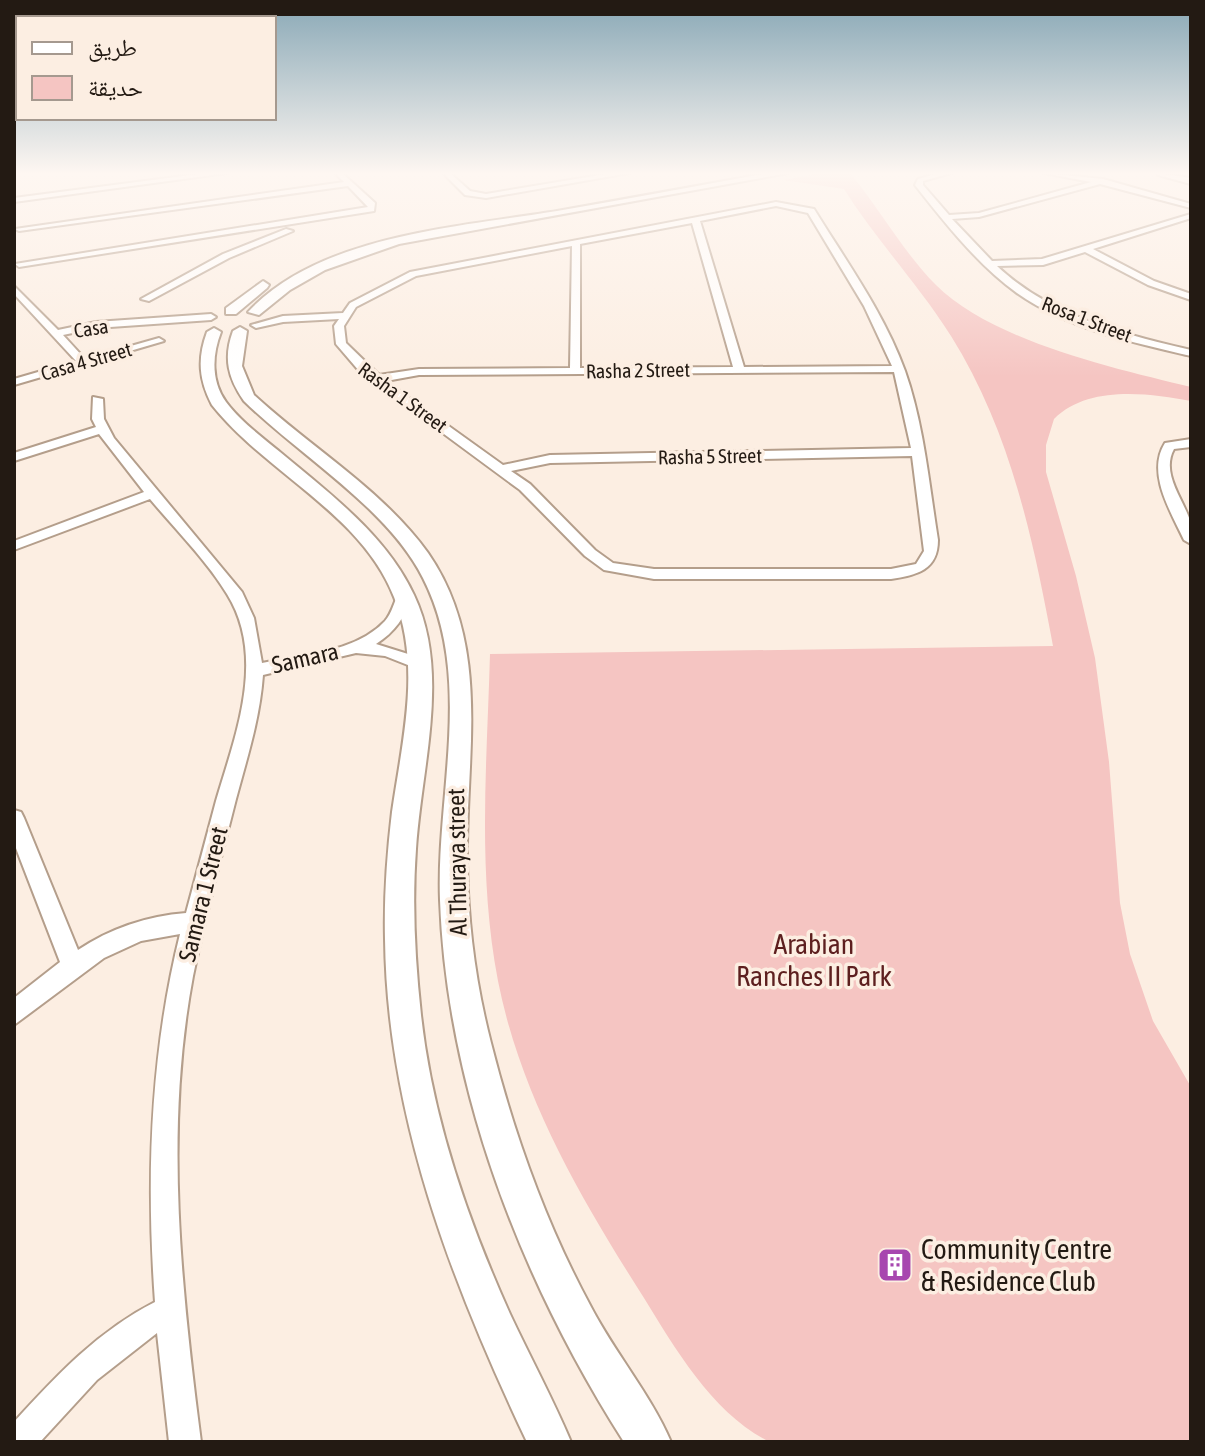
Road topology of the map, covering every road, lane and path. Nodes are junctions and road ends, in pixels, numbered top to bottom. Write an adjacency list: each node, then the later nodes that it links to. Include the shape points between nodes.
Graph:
1 (172, 241): 12 (street)
2 (262, 241): 18 (street)
3 (371, 241): 14 (street)
4 (405, 241): 20 (street, via 312,270)
5 (581, 241): 10 (street, Rasha 1 Street)
6 (701, 241): 25 (street)
7 (830, 241): 26 (street, Rasha 1 Street)
8 (971, 241): 13 (street, Rosa 1 Street)
9 (1112, 241): 11 (street)
10 (576, 242): 19 (street, Rasha 1 Street, via 413,274 371,294); 27 (street)
11 (1086, 249): 13 (street, via 1032,264); 17 (street)
12 (16, 264)
13 (992, 264): 23 (street, Rosa 1 Street, via 1023,292 1069,316)
14 (296, 266)
15 (274, 278): 20 (street)
16 (14, 289): 21 (street)
17 (1191, 297)
18 (146, 299)
19 (344, 316): 20 (street); 28 (street, Rasha 1 Street, via 338,333 341,344)
20 (234, 321): 21 (street, Casa, via 96,325); 39 (street, Al Thuraya street, via 208,346 206,375 220,405 363,537); 51 (street, Al Thuraya street, via 234,371 249,398 394,526 433,576 447,607 460,675 453,899 462,983 482,1078 514,1175 558,1281)
21 (55, 334): 24 (street)
22 (159, 341): 24 (street, Casa 4 Street)
23 (1191, 353)
24 (83, 363): 29 (street, Casa 4 Street)
25 (739, 369): 26 (street, Rasha 2 Street); 27 (street, Rasha 2 Street)
26 (899, 369): 33 (street, Rasha 1 Street)
27 (575, 371): 28 (street, Rasha 2 Street, via 408,373)
28 (377, 379): 35 (street, Rasha 1 Street)
29 (14, 382)
30 (97, 399): 31 (street, Samara 1 Street)
31 (102, 429): 34 (street); 36 (street, Samara 1 Street)
32 (1191, 445): 37 (street, via 1164,465 1169,492)
33 (918, 452): 35 (street, Rasha 5 Street, via 550,459); 35 (street, Rasha 1 Street, via 933,548 918,570 891,574 636,579 607,573 585,558 568,526)
34 (14, 457)
35 (503, 469)
36 (151, 494): 38 (street); 42 (street, Samara 1 Street, via 244,609)
37 (1191, 540)
38 (14, 546)
39 (404, 596): 40 (street, Samara, via 389,627); 41 (street, Al Thuraya street)
40 (354, 647): 41 (street, Samara, via 387,651); 42 (street, Samara)
41 (418, 663): 50 (street, Al Thuraya street, via 399,883 406,1024 427,1130 456,1234 499,1341)
42 (257, 670): 44 (street, Samara 1 Street)
43 (14, 818): 45 (street)
44 (194, 923): 45 (street, via 134,930); 47 (street, Samara 1 Street, via 177,1002 167,1093)
45 (73, 965): 46 (street)
46 (14, 1013)
47 (168, 1311): 48 (street, via 99,1353); 49 (street, Samara 1 Street)
48 (18, 1442)
49 (185, 1442)
50 (549, 1442)
51 (649, 1442)

